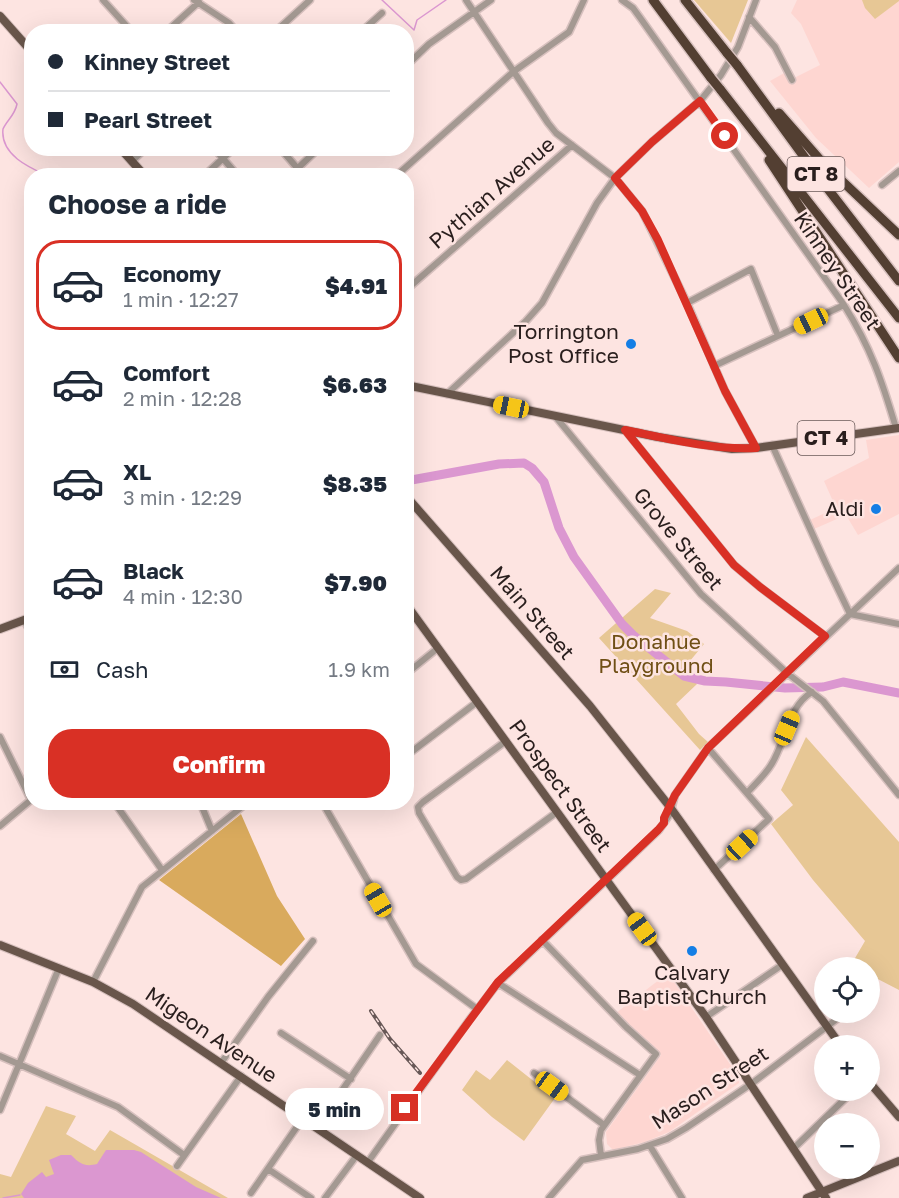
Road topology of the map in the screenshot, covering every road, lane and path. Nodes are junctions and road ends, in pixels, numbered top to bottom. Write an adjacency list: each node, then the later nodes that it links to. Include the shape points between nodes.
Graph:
1 (103, 0): 15 (street)
2 (310, 0): 18 (street)
3 (466, 0): 11 (street)
4 (491, 0): 11 (street)
5 (584, 0): 22 (street, via 569,32)
6 (622, 0): 25 (street, Kinney Street, via 633,8)
7 (653, 0): 26 (highway, CT 8, bridge)
8 (685, 0): 23 (highway, CT 8, bridge)
9 (756, 0): 14 (street)
10 (197, 1): 16 (street); 17 (street)
11 (475, 12): 21 (street); 22 (street)
12 (382, 13): 19 (street)
13 (0, 16): 20 (main road)
14 (749, 17): 24 (street, via 775,47); 25 (street, via 727,66)
15 (125, 24)
16 (174, 24)
17 (231, 24)
18 (284, 24)
19 (370, 24)
20 (24, 43)
21 (414, 58)
22 (513, 72): 27 (street, via 556,133); 38 (street)
23 (744, 74): 42 (highway, via 822,162); 43 (highway, CT 8)
24 (792, 80)
25 (700, 101): 40 (street); 46 (street, Kinney Street)
26 (742, 118): 47 (highway, CT 8); 49 (highway)
27 (572, 145): 40 (street); 44 (street, Pythian Avenue)
28 (127, 156): 33 (main road)
29 (137, 156): 33 (street)
30 (287, 156): 37 (street)
31 (311, 156): 37 (street)
32 (223, 158): 35 (street); 36 (street)
33 (132, 161): 34 (main road)
34 (138, 168)
35 (212, 168)
36 (231, 168)
37 (298, 168)
38 (405, 168)
39 (899, 171): 41 (street)
40 (615, 178): 45 (street, via 642,211); 52 (street, via 542,303)
41 (882, 185)
42 (899, 235)
43 (899, 281)
44 (414, 283)
45 (687, 303): 48 (street, via 751,269); 50 (street)
46 (844, 305): 48 (street); 54 (street, Kinney Street, via 874,358)
47 (899, 318)
48 (778, 336): 50 (street)
49 (899, 358)
50 (714, 366): 57 (street)
51 (414, 388): 52 (main road, CT 4)
52 (447, 394): 53 (main road, CT 4)
53 (555, 416): 55 (main road, CT 4); 68 (street, Grove Street, via 701,594)
54 (898, 428): 56 (main road, CT 4)
55 (625, 430): 57 (main road, CT 4, via 711,447); 65 (street, via 734,565)
56 (772, 445): 57 (main road, CT 4); 60 (street)
57 (756, 448)
58 (414, 505): 79 (main road, Main Street, via 590,706)
59 (899, 568): 60 (street)
60 (850, 614): 63 (street); 65 (street)
61 (414, 615): 66 (main road, Prospect Street)
62 (24, 620): 64 (main road)
63 (899, 624)
64 (0, 629)
65 (825, 636): 68 (street)
66 (438, 648): 67 (street); 70 (main road, Prospect Street)
67 (414, 668)
68 (784, 676): 69 (street, Grove Street); 73 (street)
69 (811, 692): 76 (street, via 795,710 771,765); 77 (street, Grove Street)
70 (477, 702): 72 (main road, Prospect Street); 74 (street)
71 (0, 737): 75 (street)
72 (506, 741): 84 (main road, Prospect Street); 84 (street, via 418,807 457,877 466,879)
73 (708, 748): 76 (street); 79 (street)
74 (414, 750)
75 (24, 785)
76 (747, 793): 88 (street, via 769,819)
77 (899, 795)
78 (24, 805): 85 (street)
79 (670, 807): 88 (main road, Main Street); 89 (street, via 656,832)
80 (120, 810): 87 (street)
81 (203, 810): 86 (street)
82 (238, 810): 86 (street)
83 (327, 810): 97 (street, via 416,964)
84 (557, 812): 89 (main road, Prospect Street)
85 (0, 826)
86 (212, 831): 87 (street)
87 (162, 870): 95 (street, via 142,887)
88 (714, 870): 93 (main road, Main Street)
89 (605, 879): 91 (street); 98 (main road, Prospect Street)
90 (314, 940): 105 (street)
91 (542, 940): 96 (street); 108 (street, via 656,1054)
92 (0, 945): 94 (main road, Migeon Avenue)
93 (782, 965): 98 (street); 100 (main road, Main Street)
94 (59, 968): 95 (main road, Migeon Avenue); 106 (street)
95 (93, 982): 105 (main road, Migeon Avenue)
96 (498, 982): 97 (street); 108 (street)
97 (477, 1009): 125 (street)
98 (706, 1017): 111 (main road, Prospect Street)
99 (834, 1023): 100 (street, Mason Street)
100 (828, 1028): 103 (main road, Main Street); 111 (street, Mason Street)
101 (281, 1033): 110 (street)
102 (380, 1035): 110 (street)
103 (833, 1035)
104 (0, 1056): 106 (street)
105 (221, 1063): 109 (main road, Migeon Avenue)
106 (21, 1064): 114 (street); 121 (street, via 118,1107)
107 (534, 1073): 117 (street)
108 (640, 1075): 117 (street)
109 (241, 1076): 116 (main road, Migeon Avenue); 121 (street)
110 (351, 1079): 118 (street)
111 (751, 1084): 119 (street, Mason Street, via 686,1128); 120 (main road, Prospect Street)
112 (880, 1095): 115 (main road)
113 (843, 1101): 120 (street)
114 (0, 1110)
115 (899, 1117)
116 (303, 1118): 118 (main road, Migeon Avenue); 127 (street)
117 (604, 1125): 123 (street, via 599,1135)
118 (317, 1128): 122 (main road, Migeon Avenue)
119 (650, 1146): 123 (street, Mason Street); 134 (street)
120 (794, 1149): 129 (main road, Prospect Street)
121 (184, 1155): 126 (street)
122 (357, 1155): 125 (main road, Migeon Avenue); 131 (street)
123 (601, 1156): 133 (street, Mason Street, via 577,1164)
124 (899, 1161): 129 (main road)
125 (368, 1162): 132 (main road, Migeon Avenue)
126 (177, 1166)
127 (268, 1169): 128 (street); 130 (street)
128 (251, 1193)
129 (824, 1195): 135 (main road)
130 (311, 1198)
131 (325, 1198)
132 (420, 1198)
133 (549, 1198)
134 (682, 1198)
135 (807, 1198)

